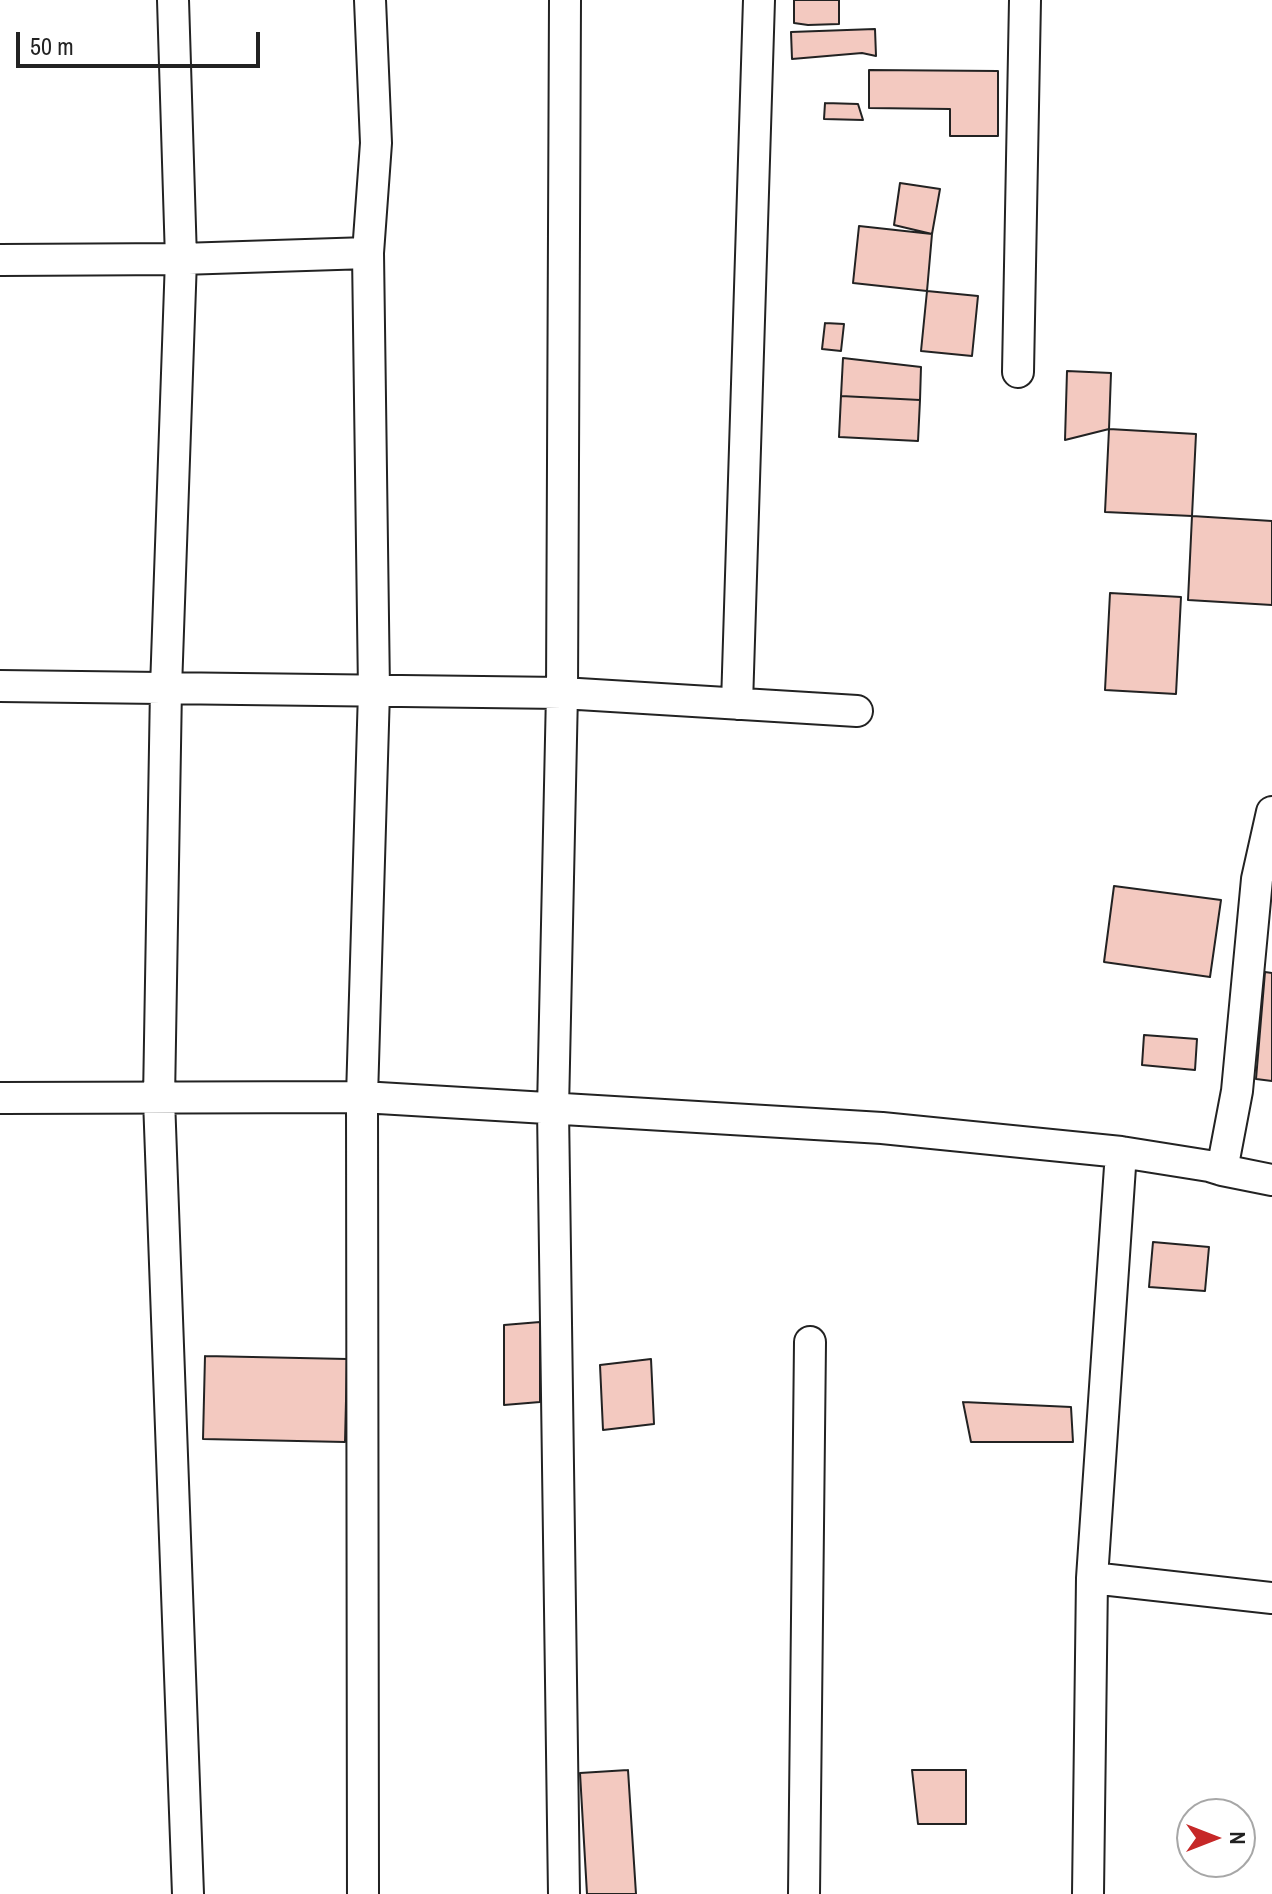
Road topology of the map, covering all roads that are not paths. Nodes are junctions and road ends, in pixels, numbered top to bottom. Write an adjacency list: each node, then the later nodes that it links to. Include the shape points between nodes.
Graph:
1 (173, 0): 7 (street)
2 (370, 0): 6 (street, via 376,143)
3 (565, 0): 13 (street)
4 (759, 0): 14 (street)
5 (1025, 0): 9 (street)
6 (368, 253): 7 (street); 12 (street)
7 (181, 259): 8 (street); 11 (street)
8 (0, 260)
9 (1018, 372)
10 (0, 686): 11 (street)
11 (166, 688): 12 (street); 19 (street)
12 (374, 691): 13 (street); 17 (street)
13 (562, 693): 14 (street); 20 (street)
14 (737, 704): 15 (street)
15 (857, 711)
16 (1272, 812): 22 (street, via 1257,879 1237,1091)
17 (362, 1097): 19 (street); 20 (street); 28 (street)
18 (0, 1098): 19 (street)
19 (159, 1099): 27 (street)
20 (553, 1109): 21 (street, via 882,1128); 29 (street)
21 (1121, 1152): 22 (street); 25 (street)
22 (1222, 1170): 23 (street)
23 (1272, 1180)
24 (810, 1342): 30 (street)
25 (1092, 1578): 26 (street); 31 (street)
26 (1272, 1598)
27 (188, 1894)
28 (363, 1894)
29 (564, 1894)
30 (804, 1894)
31 (1088, 1894)

